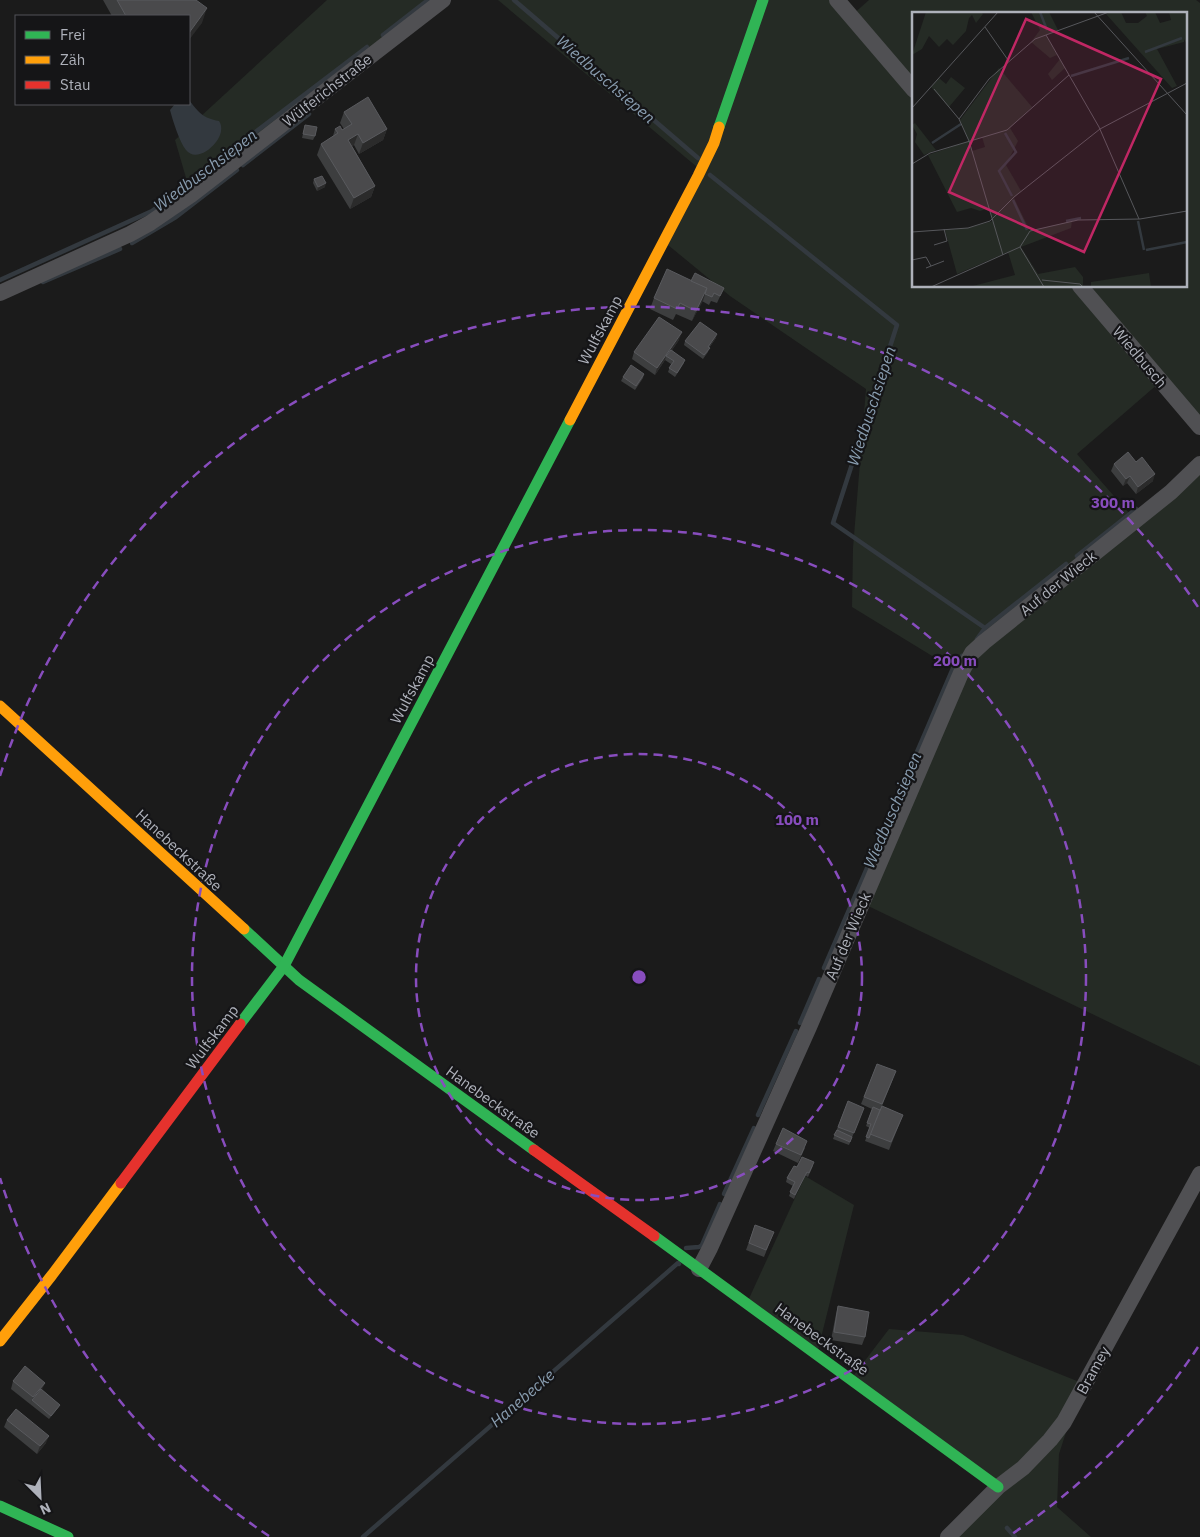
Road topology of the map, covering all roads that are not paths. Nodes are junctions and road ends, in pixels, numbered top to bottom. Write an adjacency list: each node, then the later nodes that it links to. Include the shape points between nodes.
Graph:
1 (443, 0): 6 (street, Wülferichstraße, via 191,196 150,223)
2 (763, 0): 10 (main road, Wulfskamp, via 714,143 698,176)
3 (837, 0): 4 (street)
4 (912, 88)
5 (1082, 288): 7 (street, Wiedbusch)
6 (0, 292)
7 (1200, 428)
8 (1200, 464): 12 (street, Auf der Wieck, via 1164,498 972,654 809,1027)
9 (0, 706): 10 (main road, Hanebeckstraße)
10 (284, 966): 12 (main road, Hanebeckstraße); 13 (main road, Wulfskamp)
11 (1200, 1176): 14 (street, Bramey, via 1064,1422 1024,1468)
12 (699, 1268): 14 (main road, Hanebeckstraße)
13 (0, 1341)
14 (998, 1486): 17 (street, Bramey)
15 (0, 1506): 16 (main road)
16 (68, 1537)
17 (948, 1537)

